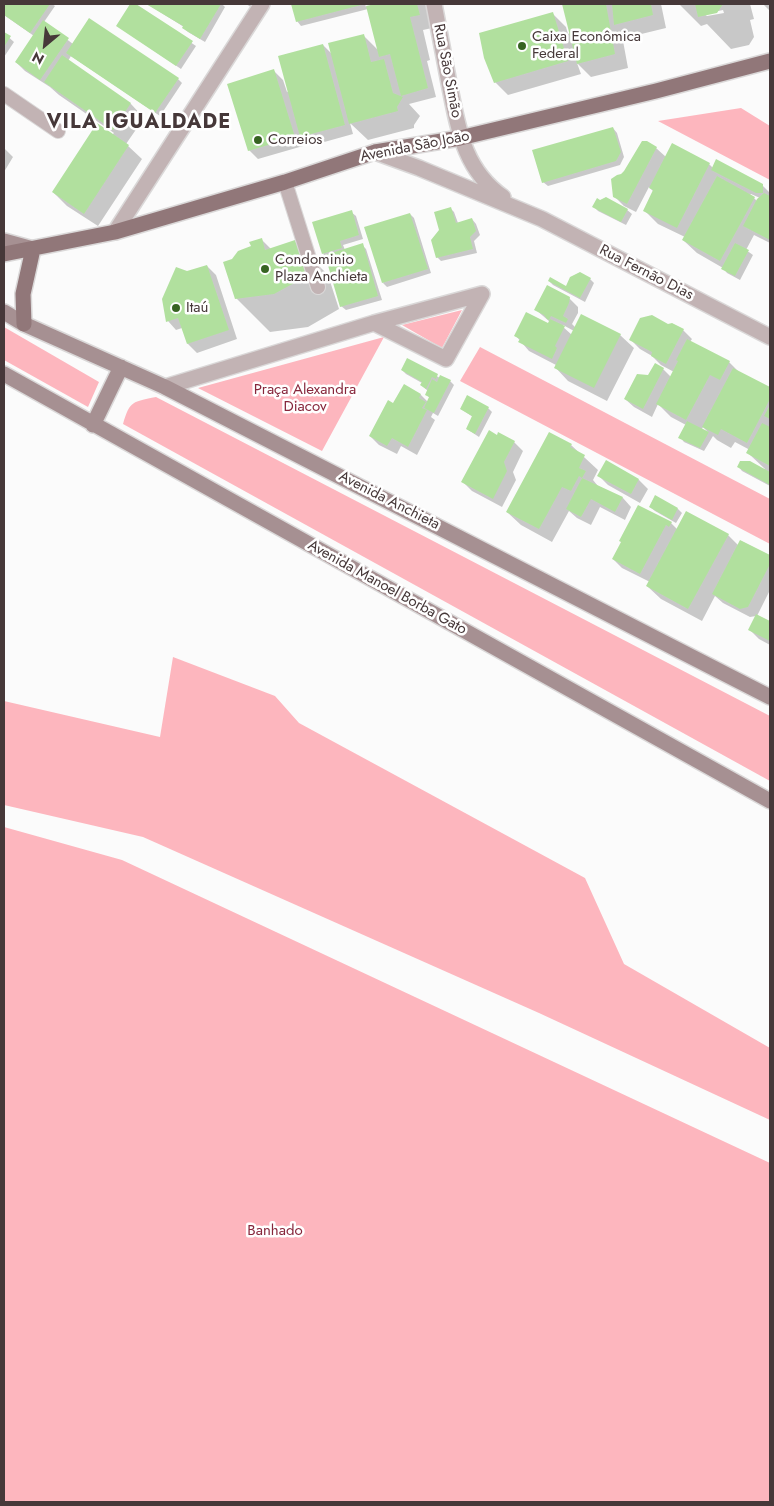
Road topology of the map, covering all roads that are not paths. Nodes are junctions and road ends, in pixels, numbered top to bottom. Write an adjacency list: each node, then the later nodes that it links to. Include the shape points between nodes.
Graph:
1 (262, 4): 10 (street)
2 (434, 4): 6 (street, Rua São Simão)
3 (770, 62): 6 (main road, Avenida São João)
4 (4, 94): 5 (lane)
5 (58, 131)
6 (460, 138): 7 (main road, Avenida São João); 9 (street, Rua Fernão Dias, via 471,162 490,188)
7 (375, 152): 8 (main road, Avenida São João); 9 (street, Rua Fernão Dias)
8 (285, 182): 10 (main road, Avenida São João); 14 (lane)
9 (520, 210): 18 (street, Rua Fernão Dias)
10 (115, 232): 12 (main road, Avenida São João)
11 (4, 241): 12 (main road)
12 (33, 249): 13 (main road, Avenida São João); 17 (main road, via 23,294)
13 (4, 254)
14 (318, 287)
15 (4, 312): 17 (main road, Avenida Anchieta)
16 (374, 323): 16 (street, via 446,359 482,294 455,302); 21 (street)
17 (24, 324): 19 (main road, Avenida Anchieta)
18 (770, 337)
19 (121, 367): 21 (main road, Avenida Anchieta); 22 (main road)
20 (4, 374): 22 (main road, Avenida Manoel Borba Gato)
21 (165, 386): 23 (main road, Avenida Anchieta)
22 (93, 425): 24 (main road, Avenida Manoel Borba Gato)
23 (770, 697)
24 (770, 801)

